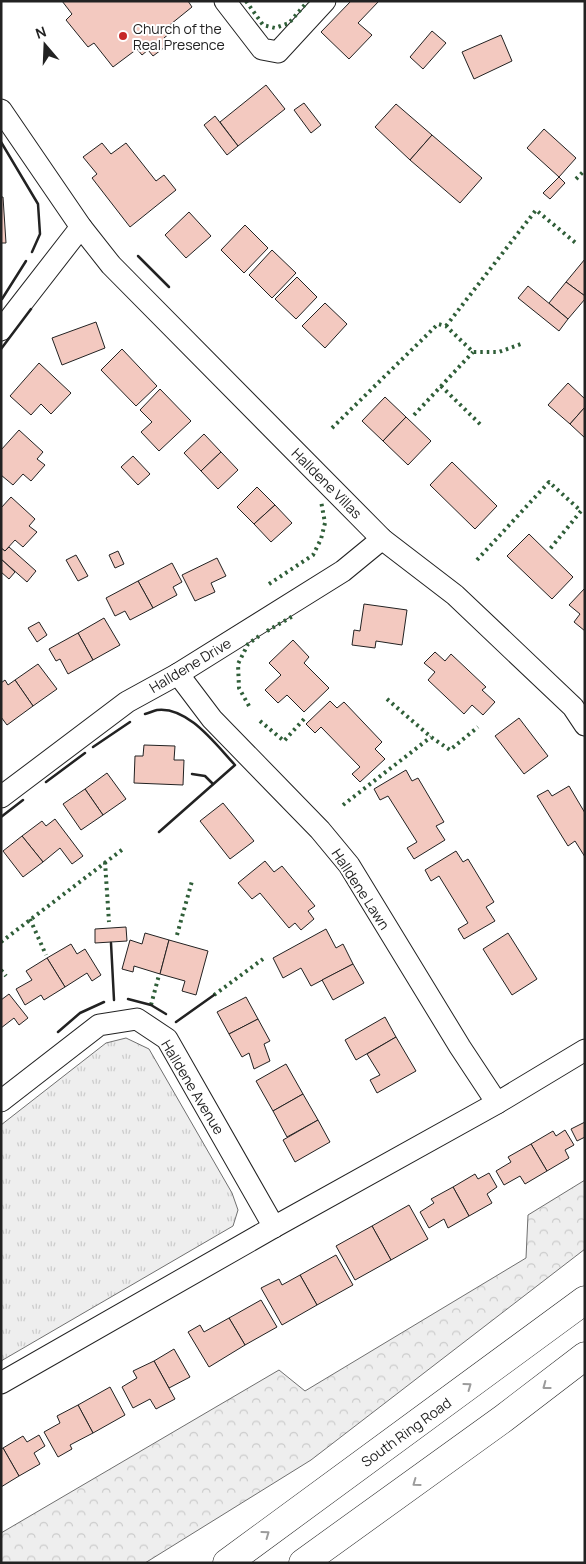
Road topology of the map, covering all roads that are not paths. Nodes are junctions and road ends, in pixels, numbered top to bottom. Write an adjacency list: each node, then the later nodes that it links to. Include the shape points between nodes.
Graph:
1 (225, 1): 2 (street, via 262,49 278,52)
2 (325, 1)
3 (1, 110): 4 (street, Halldene Villas)
4 (81, 227): 5 (street); 6 (street, Halldene Villas, via 111,265)
5 (1, 330)
6 (382, 539): 7 (street, Halldene Drive, via 343,571); 8 (street, Halldene Villas, via 455,595)
7 (178, 674): 10 (street, Halldene Drive, via 127,702); 13 (street, Halldene Lawn, via 212,719 320,830 349,865)
8 (579, 700): 9 (street, Halldene Villas)
9 (585, 725)
10 (1, 796)
11 (585, 1050): 13 (street)
12 (1, 1101): 14 (street, Halldene Avenue, via 99,1025 138,1019 167,1039)
13 (496, 1103): 14 (street)
14 (274, 1227): 17 (street)
15 (585, 1300): 18 (highway, South Ring Road, one-way to 15)
16 (585, 1356): 19 (highway, one-way to 19)
17 (1, 1383)
18 (227, 1563)
19 (303, 1563)

